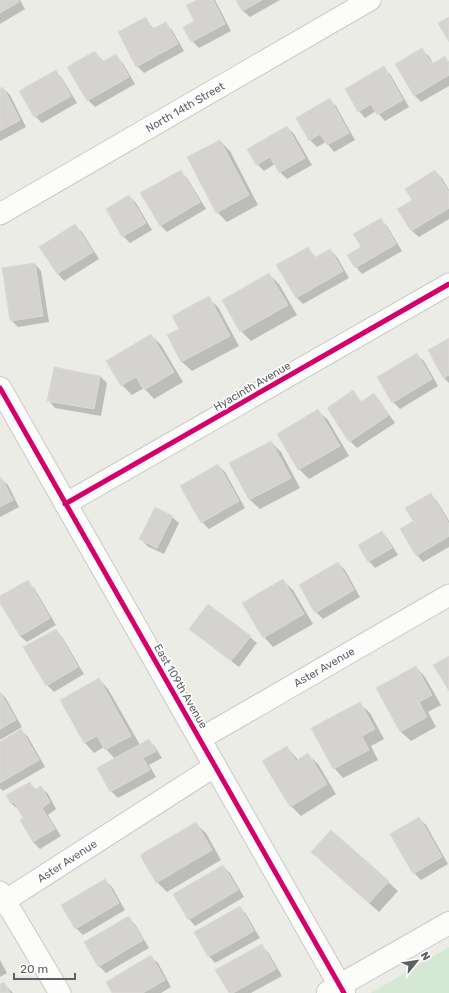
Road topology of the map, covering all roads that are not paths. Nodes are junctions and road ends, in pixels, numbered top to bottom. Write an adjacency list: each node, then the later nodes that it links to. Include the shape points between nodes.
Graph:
1 (370, 0): 2 (street, North 14th Street)
2 (0, 214)
3 (449, 284): 5 (street, Hyacinth Avenue)
4 (0, 388): 5 (street, East 109th Avenue)
5 (65, 504): 7 (street, East 109th Avenue)
6 (449, 595): 7 (street, Aster Avenue)
7 (200, 739): 8 (street, East 109th Avenue)
8 (215, 766): 9 (street, Aster Avenue); 11 (street, East 109th Avenue)
9 (2, 899): 12 (street)
10 (449, 923): 11 (street)
11 (337, 991)
12 (60, 993)

